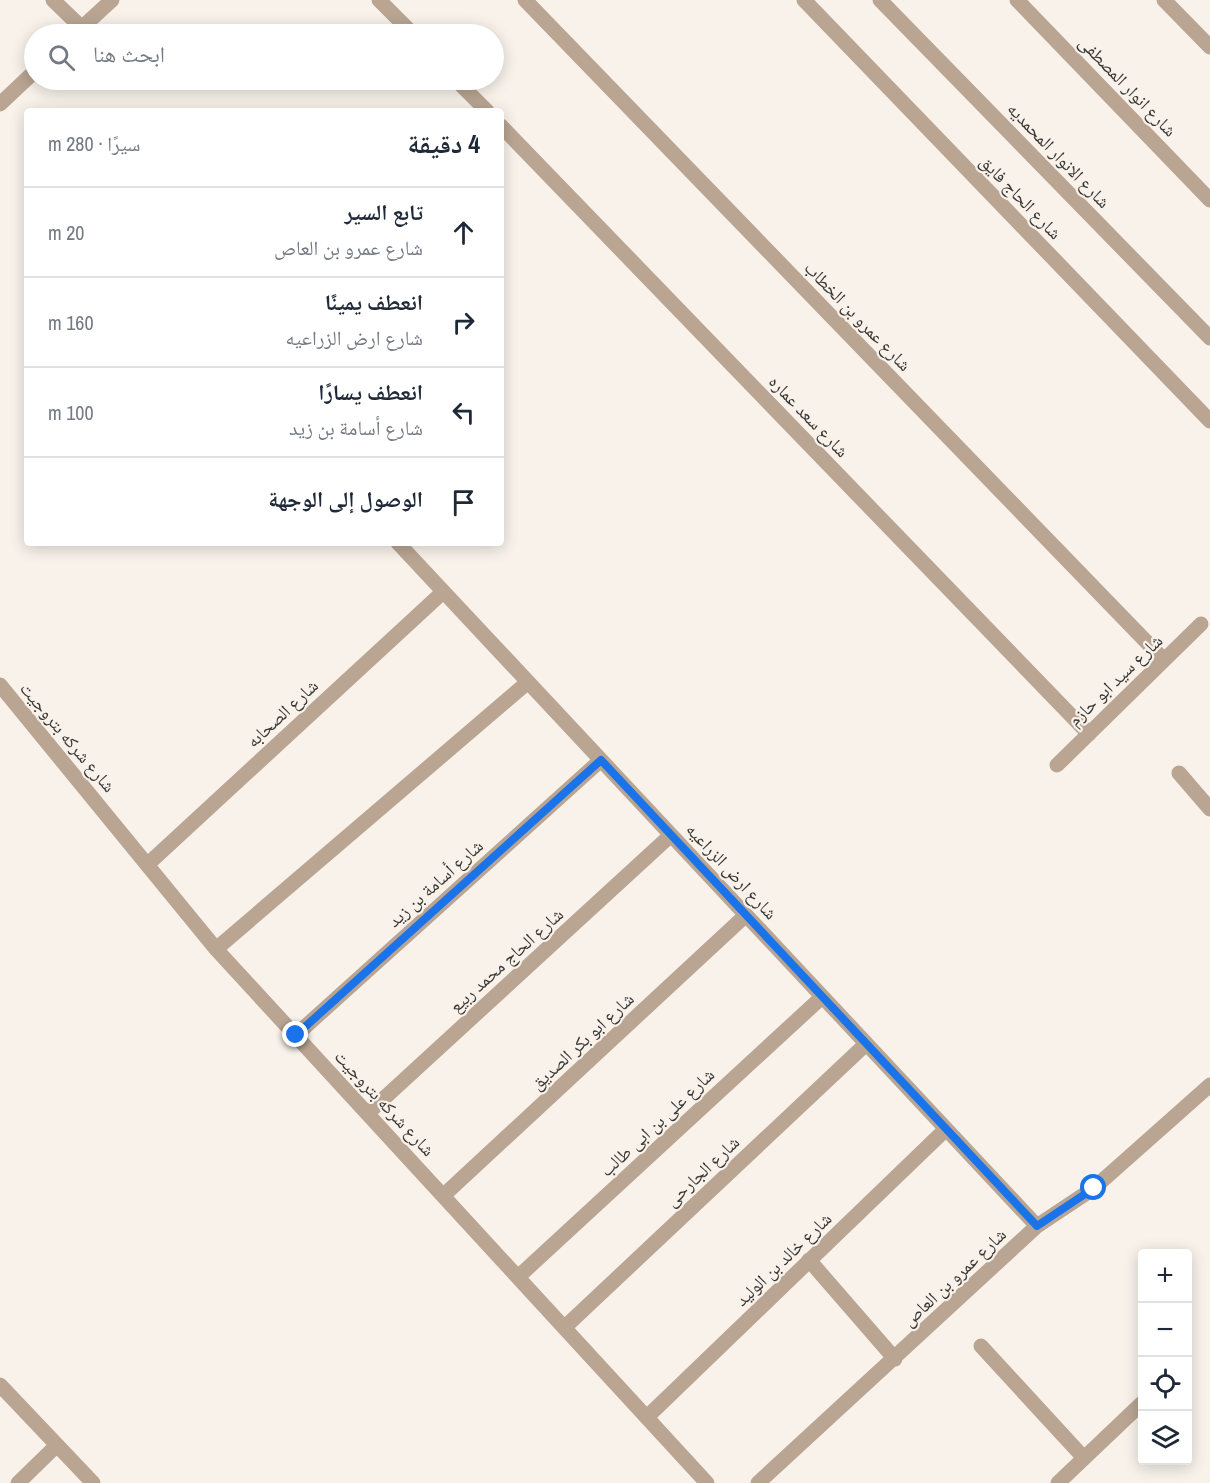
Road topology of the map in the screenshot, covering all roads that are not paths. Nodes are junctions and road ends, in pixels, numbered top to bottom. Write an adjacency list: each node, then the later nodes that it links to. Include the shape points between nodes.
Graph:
1 (52, 0): 9 (street)
2 (112, 0): 10 (street)
3 (379, 0): 11 (street)
4 (525, 0): 24 (street, شارع عمرو بن الخطاب)
5 (804, 0): 20 (street, شارع الحاج فايق)
6 (880, 0): 19 (street, شارع الانوار المحمديه)
7 (1017, 0): 18 (street, شارع انوار المصطفى)
8 (1164, 0): 12 (street)
9 (72, 24)
10 (86, 24)
11 (403, 24)
12 (1210, 47)
13 (24, 81): 15 (street)
14 (466, 90): 16 (street)
15 (0, 104)
16 (484, 108)
17 (504, 129): 27 (street, شارع سعد عماره)
18 (1210, 200)
19 (1210, 338)
20 (1210, 421)
21 (401, 546): 22 (street, شارع ارض الزراعيه)
22 (443, 592): 25 (street, شارع ارض الزراعيه); 33 (street, شارع الصحابه)
23 (1200, 624): 24 (street, شارع سيد ابو حازم)
24 (1164, 660): 27 (street, شارع سيد ابو حازم)
25 (528, 682): 28 (street, شارع ارض الزراعيه); 35 (street)
26 (0, 685): 33 (street, شارع شركه بتروجيت)
27 (1089, 734): 29 (street, شارع سيد ابو حازم)
28 (601, 760): 32 (street, شارع ارض الزراعيه); 37 (street, شارع أسامة بن زيد)
29 (1057, 765)
30 (1179, 773): 31 (street)
31 (1210, 809)
32 (671, 835): 34 (street, شارع ارض الزراعيه); 40 (street, شارع الحاج محمد ربيع)
33 (148, 864): 35 (street, شارع شركه بتروجيت)
34 (746, 915): 36 (street, شارع ارض الزراعيه); 42 (street, شارع ابو بكر الصديق)
35 (216, 949): 37 (street, شارع شركه بتروجيت)
36 (822, 997): 38 (street, شارع ارض الزراعيه); 45 (street, شارع على بن ابى طالب)
37 (296, 1035): 40 (street, شارع شركه بتروجيت)
38 (866, 1044): 41 (street, شارع ارض الزراعيه); 46 (street, شارع الجارحى)
39 (1210, 1085): 43 (street, شارع عمرو بن العاص, via 1094,1188)
40 (368, 1113): 42 (street, شارع شركه بتروجيت)
41 (946, 1129): 43 (street, شارع ارض الزراعيه); 44 (street, شارع خالد بن الوليد)
42 (444, 1195): 45 (street, شارع شركه بتروجيت)
43 (1037, 1226): 48 (street, شارع عمرو بن العاص)
44 (809, 1260): 48 (street); 51 (street, شارع خالد بن الوليد)
45 (518, 1277): 46 (street, شارع شركه بتروجيت)
46 (565, 1327): 51 (street, شارع شركه بتروجيت)
47 (981, 1346): 53 (street)
48 (895, 1359): 57 (street, شارع عمرو بن العاص)
49 (0, 1385): 52 (street)
50 (1138, 1408): 53 (street)
51 (647, 1417): 56 (street, شارع شركه بتروجيت)
52 (57, 1445): 54 (street); 55 (street)
53 (1084, 1458): 58 (street)
54 (18, 1483)
55 (93, 1483)
56 (707, 1483)
57 (758, 1483)
58 (1058, 1483)

